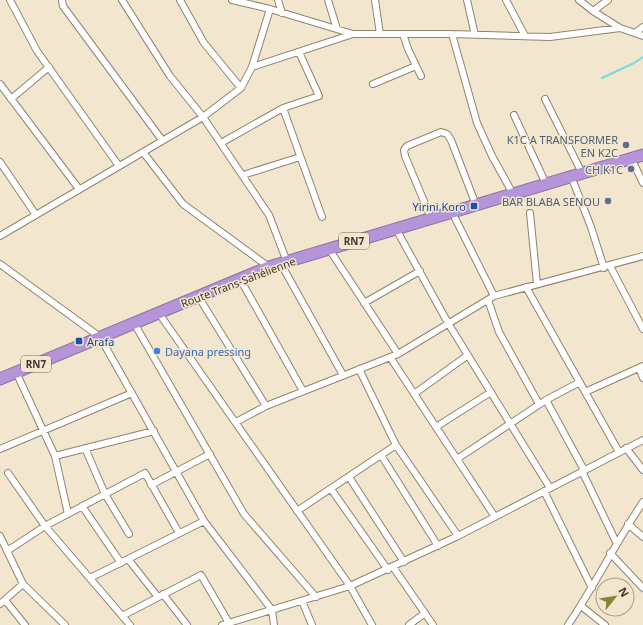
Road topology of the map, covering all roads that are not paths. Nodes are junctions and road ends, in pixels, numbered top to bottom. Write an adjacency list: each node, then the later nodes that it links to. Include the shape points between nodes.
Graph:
1 (10, 0): 29 (street)
2 (62, 0): 40 (street, via 63,6)
3 (122, 0): 39 (street, via 170,76)
4 (180, 0): 34 (street, via 204,43)
5 (232, 0): 13 (street)
6 (278, 0): 15 (street)
7 (328, 0): 18 (street)
8 (375, 0): 21 (street)
9 (468, 0): 24 (street)
10 (506, 0): 25 (street)
11 (580, 0): 14 (street)
12 (608, 0): 14 (street)
13 (270, 9): 15 (street); 30 (street)
14 (593, 11): 17 (street)
15 (282, 12): 18 (street)
16 (643, 27): 19 (street)
17 (620, 28): 19 (street); 25 (street, via 550,37)
18 (337, 29): 20 (street)
19 (635, 33): 26 (street)
20 (353, 34): 21 (street); 27 (street)
21 (380, 34): 22 (street)
22 (403, 34): 23 (street); 28 (street)
23 (452, 34): 24 (street); 54 (street, via 477,123)
24 (475, 35): 25 (street)
25 (525, 36)
26 (643, 36)
27 (299, 52): 30 (street); 37 (street, via 318,96)
28 (416, 66): 31 (street); 33 (street)
29 (49, 67): 35 (street); 47 (street)
30 (252, 67): 34 (street)
31 (421, 76)
32 (0, 84): 35 (street)
33 (373, 84)
34 (241, 88): 39 (street)
35 (11, 99): 53 (street)
36 (545, 99): 48 (street)
37 (282, 108): 41 (street); 44 (street)
38 (514, 115): 52 (street)
39 (203, 116): 40 (street); 41 (street)
40 (162, 140): 42 (street)
41 (221, 143): 49 (street)
42 (143, 152): 47 (street); 68 (street, via 184,204)
43 (643, 155): 45 (highway, Route Trans-Sahélienne / RN7)
44 (300, 157): 49 (street); 59 (street)
45 (631, 158): 48 (highway, Route Trans-Sahélienne / RN7); 51 (street)
46 (0, 162): 58 (street)
47 (119, 166): 53 (street)
48 (582, 173): 50 (highway, Route Trans-Sahélienne / RN7)
49 (242, 175): 65 (street, via 269,215)
50 (571, 176): 52 (highway, Route Trans-Sahélienne / RN7); 69 (street, via 592,227)
51 (643, 183)
52 (546, 184): 54 (highway, Route Trans-Sahélienne / RN7)
53 (79, 190): 58 (street)
54 (513, 194): 55 (highway, Route Trans-Sahélienne / RN7)
55 (476, 205): 56 (highway, Route Trans-Sahélienne / RN7); 60 (street, via 451,140 447,134 441,132 407,146 404,150)
56 (452, 212): 60 (highway, Route Trans-Sahélienne / RN7); 75 (street)
57 (530, 213): 72 (street)
58 (36, 215): 62 (street)
59 (322, 217)
60 (431, 218): 61 (highway, Route Trans-Sahélienne / RN7)
61 (396, 229): 63 (highway, Route Trans-Sahélienne / RN7); 70 (street)
62 (0, 236)
63 (329, 249): 65 (highway, Route Trans-Sahélienne / RN7); 77 (street)
64 (643, 256): 67 (street)
65 (284, 263): 68 (highway, Route Trans-Sahélienne / RN7); 89 (street)
66 (0, 264): 82 (street)
67 (610, 266): 69 (street); 81 (street)
68 (269, 267): 71 (highway, Route Trans-Sahélienne / RN7)
69 (604, 268): 72 (street)
70 (420, 271): 77 (street); 80 (street)
71 (240, 279): 74 (highway, Route Trans-Sahélienne / RN7); 93 (street)
72 (537, 284): 73 (street)
73 (526, 287): 75 (street); 92 (street)
74 (198, 296): 78 (highway, Route Trans-Sahélienne / RN7); 100 (street)
75 (494, 296): 76 (street)
76 (488, 300): 80 (street); 99 (street, via 498,332)
77 (364, 303): 83 (street)
78 (158, 312): 79 (highway, Route Trans-Sahélienne / RN7); 101 (street)
79 (134, 323): 82 (highway, Route Trans-Sahélienne / RN7); 112 (street)
80 (448, 323): 83 (street); 84 (street)
81 (643, 329)
82 (100, 337): 88 (highway, Route Trans-Sahélienne / RN7); 96 (street)
83 (398, 354): 85 (street)
84 (468, 355): 94 (street); 97 (street)
85 (390, 357): 87 (street); 97 (street)
86 (641, 367): 90 (street); 95 (street)
87 (359, 369): 89 (street); 107 (street)
88 (16, 372): 91 (highway, Route Trans-Sahélienne / RN7); 104 (street)
89 (343, 375): 93 (street)
90 (643, 378)
91 (0, 379)
92 (580, 382): 95 (street); 98 (street)
93 (303, 391): 100 (street)
94 (491, 392): 102 (street); 103 (street)
95 (586, 392): 111 (street)
96 (132, 393): 104 (street); 105 (street)
97 (414, 394): 103 (street)
98 (546, 400): 99 (street); 117 (street)
99 (539, 404): 102 (street)
100 (266, 406): 101 (street)
101 (236, 422): 128 (street)
102 (510, 423): 115 (street); 122 (street)
103 (436, 426): 115 (street)
104 (43, 430): 110 (street); 114 (street)
105 (154, 431): 108 (street); 118 (street)
106 (643, 440): 109 (street)
107 (396, 445): 113 (street); 137 (street)
108 (85, 448): 114 (street); 125 (street)
109 (626, 448): 111 (street); 116 (street)
110 (0, 449)
111 (619, 452): 117 (street)
112 (210, 454): 118 (street); 153 (street, via 244,514)
113 (381, 455): 120 (street); 140 (street)
114 (55, 456): 129 (street)
115 (457, 459): 130 (street)
116 (643, 470)
117 (583, 471): 122 (street); 139 (street)
118 (176, 472): 121 (street); 131 (street)
119 (8, 473): 133 (street)
120 (349, 477): 123 (street); 144 (street)
121 (151, 485): 125 (street, via 145,473); 134 (street)
122 (550, 488): 124 (street)
123 (331, 489): 128 (street); 146 (street)
124 (544, 491): 130 (street); 150 (street)
125 (105, 494): 127 (street); 135 (street)
126 (643, 502): 132 (street)
127 (82, 506): 129 (street); 145 (street)
128 (297, 511): 149 (street)
129 (68, 514): 133 (street)
130 (495, 517): 137 (street)
131 (204, 520): 134 (street); 157 (street)
132 (628, 524): 138 (street); 139 (street)
133 (45, 526): 141 (street); 147 (street)
134 (179, 533): 143 (street)
135 (129, 534)
136 (0, 536): 141 (street)
137 (458, 536): 140 (street)
138 (643, 537)
139 (616, 542): 142 (street)
140 (438, 546): 144 (street)
141 (7, 551): 148 (street)
142 (610, 553): 150 (street); 151 (street)
143 (128, 559): 145 (street); 152 (street)
144 (404, 562): 146 (street)
145 (121, 563): 147 (street)
146 (390, 568): 149 (street); 158 (street)
147 (90, 578): 159 (street)
148 (23, 584): 155 (street); 162 (street)
149 (350, 586): 153 (street); 168 (street)
150 (592, 588): 156 (street)
151 (643, 588)
152 (160, 596): 159 (street); 160 (street, via 201,575); 164 (street)
153 (316, 596): 154 (street)
154 (302, 601): 157 (street); 167 (street)
155 (2, 602): 161 (street)
156 (581, 606): 171 (street); 172 (street)
157 (272, 610): 160 (street); 166 (street)
158 (424, 613): 169 (street); 170 (street)
159 (122, 616): 163 (street)
160 (229, 623): 165 (street)
161 (25, 625)
162 (65, 625)
163 (130, 625)
164 (188, 625)
165 (222, 625)
166 (274, 625)
167 (312, 625)
168 (372, 625)
169 (408, 625)
170 (433, 625)
171 (568, 625)
172 (605, 625)

